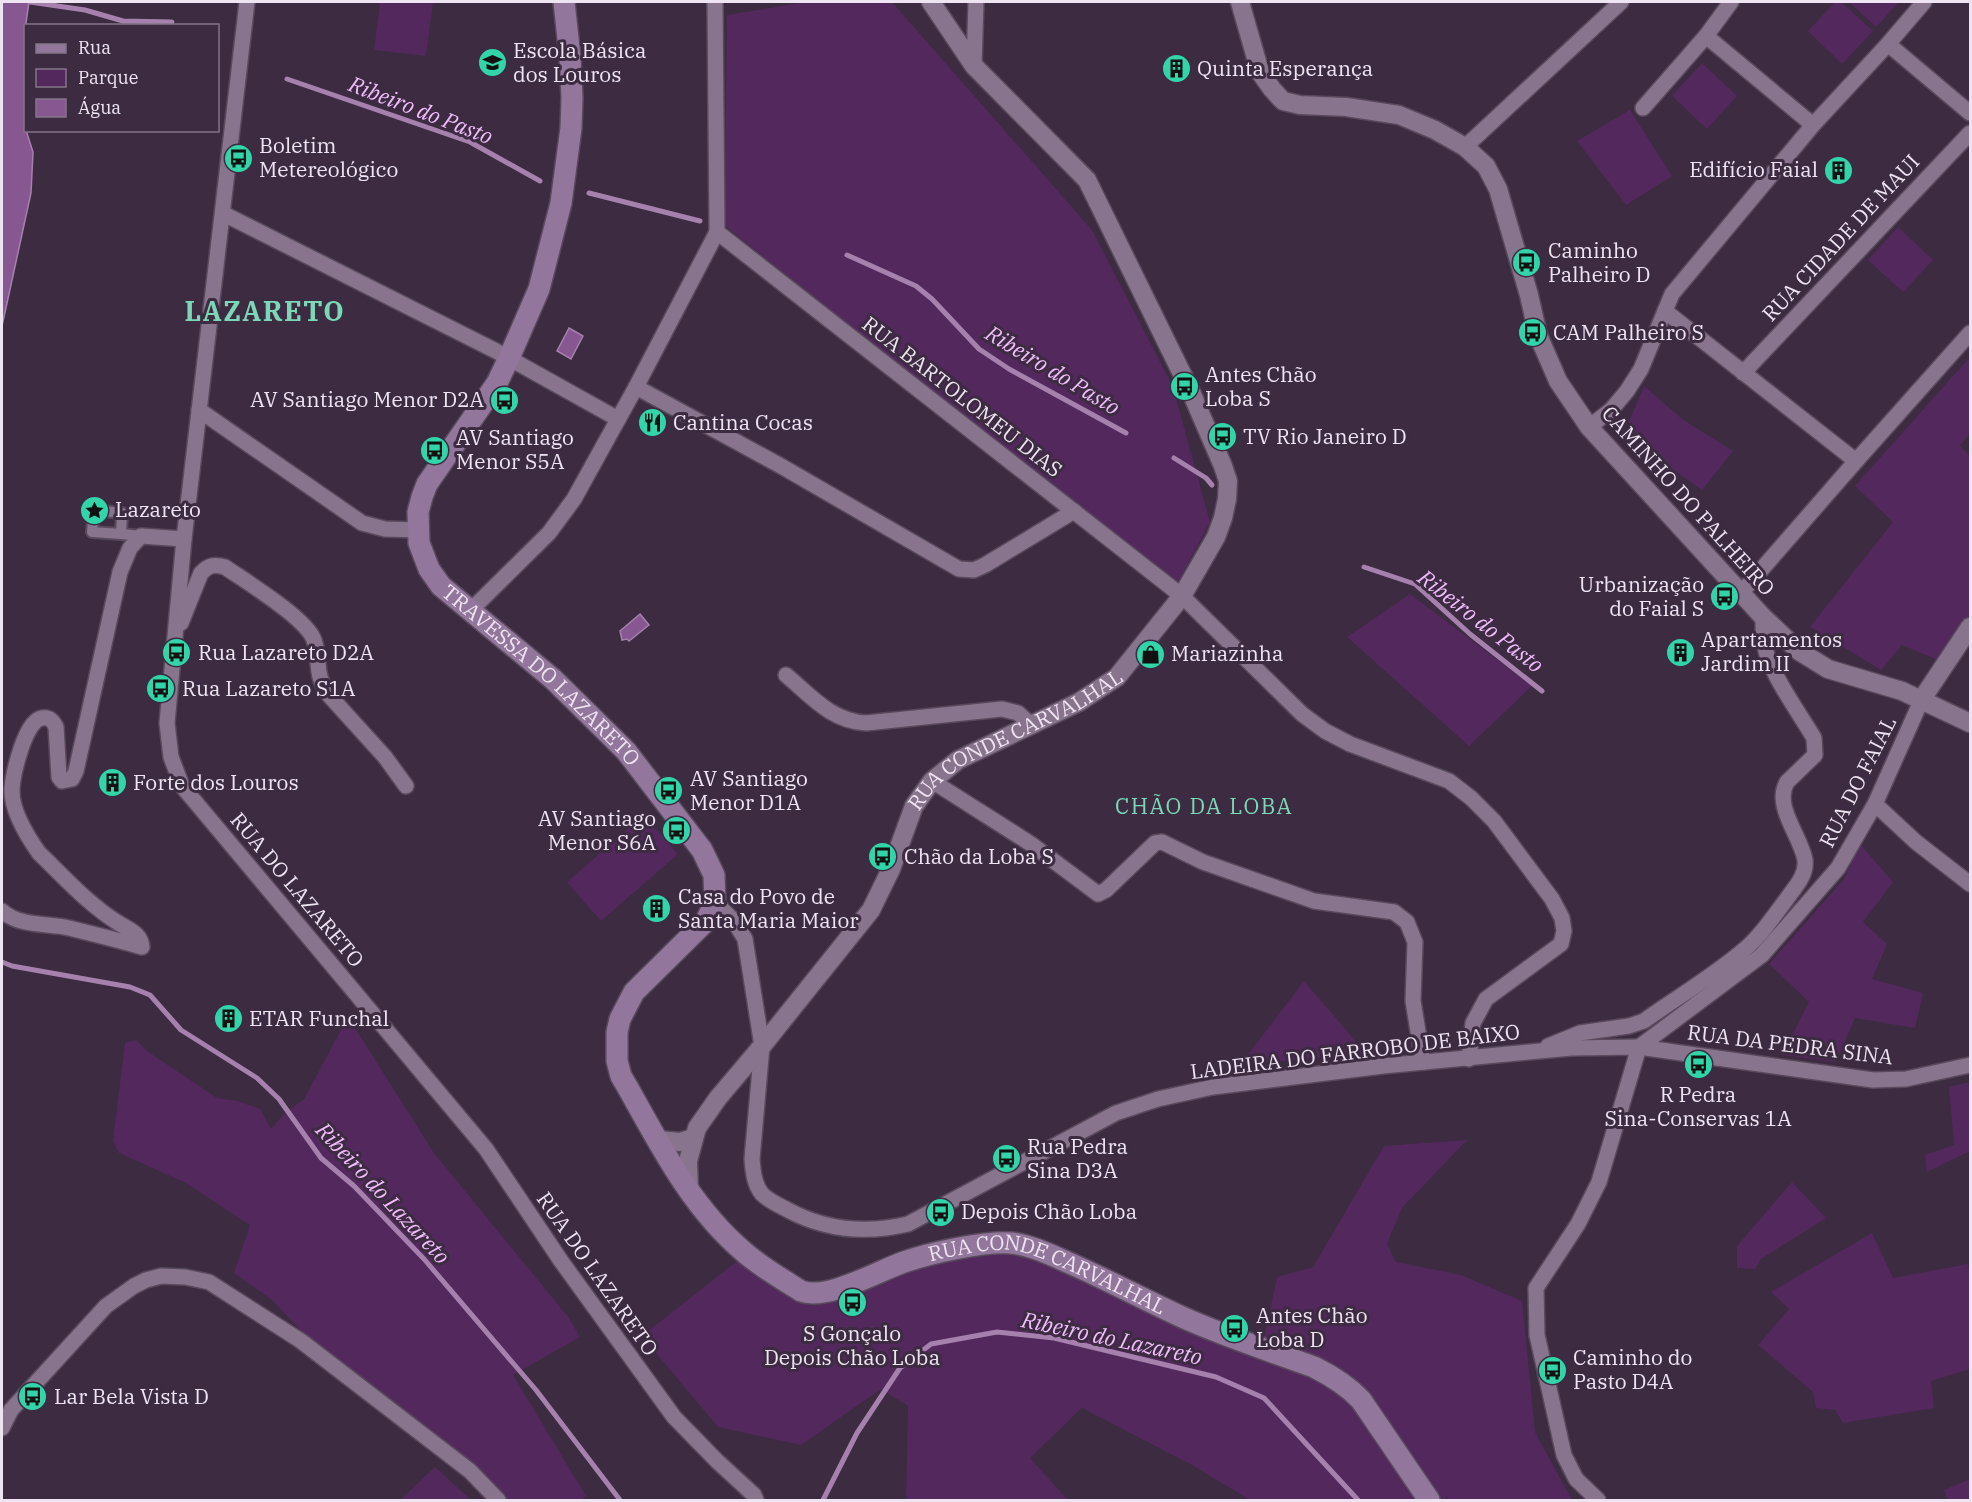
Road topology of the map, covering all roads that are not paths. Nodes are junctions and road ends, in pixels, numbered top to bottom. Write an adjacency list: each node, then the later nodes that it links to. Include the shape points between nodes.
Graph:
1 (247, 2): 18 (street, RUA DO LAZARETO)
2 (564, 2): 22 (main road, via 572,98 561,203 539,289)
3 (715, 2): 19 (street)
4 (931, 2): 12 (street, RUA CONDE CARVALHAL)
5 (975, 2): 12 (street)
6 (1240, 2): 17 (street, CAMINHO DO PALHEIRO, via 1260,72 1283,101 1399,115)
7 (1621, 2): 17 (street)
8 (1731, 2): 10 (street)
9 (1924, 2): 11 (street)
10 (1706, 36): 13 (street); 15 (street)
11 (1888, 44): 14 (street); 15 (street)
12 (974, 66): 35 (street, RUA CONDE CARVALHAL, via 1087,180 1223,465 1228,481 1223,519)
13 (1643, 108)
14 (1971, 113)
15 (1813, 125): 20 (street, via 1672,294)
16 (1971, 133): 23 (street, RUA CIDADE DE MAUI)
17 (1465, 147): 27 (street, CAMINHO DO PALHEIRO, via 1486,166 1498,189 1538,335 1558,381)
18 (224, 214): 22 (street); 25 (street, RUA DO LAZARETO)
19 (717, 232): 24 (street); 29 (street, RUA BARTOLOMEU DIAS)
20 (1665, 311): 23 (street); 27 (street, via 1641,369 1627,391)
21 (1971, 333): 28 (street)
22 (509, 358): 26 (street); 30 (main road, via 492,392 427,484 418,512)
23 (1743, 373): 28 (street)
24 (636, 387): 26 (street); 29 (street, via 959,569 985,566)
25 (199, 410): 30 (street, via 362,523); 33 (street, RUA DO LAZARETO)
26 (618, 419): 36 (street, via 574,499 549,533)
27 (1589, 427): 34 (street, CAMINHO DO PALHEIRO)
28 (1856, 461): 34 (street)
29 (1074, 511): 35 (street, RUA BARTOLOMEU DIAS)
30 (418, 530): 36 (main road, TRAVESSA DO LAZARETO, via 429,569 441,586)
31 (121, 534): 32 (street)
32 (141, 536): 33 (street); 49 (street, via 130,548 120,572 72,779 62,781 58,777 56,727 46,717 39,718 23,741 12,788 14,804 39,853 106,916 137,934 142,947 66,928 21,922)
33 (184, 539): 39 (street, RUA DO LAZARETO)
34 (1741, 593): 37 (street, CAMINHO DO PALHEIRO)
35 (1182, 596): 43 (street, RUA CONDE CARVALHAL, via 1117,677 1078,702); 53 (street, RUA BARTOLOMEU DIAS, via 1302,714 1325,731 1449,781 1471,798 1494,821 1552,899 1562,918 1561,944 1486,999 1473,1023)
36 (471, 610): 48 (main road, TRAVESSA DO LAZARETO, via 553,679 626,751 702,850 714,875)
37 (1763, 617): 41 (street, CAMINHO DO PALHEIRO, via 1799,651 1828,669); 52 (street, via 1767,654 1816,747 1815,755 1784,788 1786,809 1805,858 1799,882 1744,950 1644,1021 1580,1032)
38 (1971, 627): 41 (street)
39 (174, 640): 45 (street, via 201,573 215,564 225,567 308,630 314,640 323,687); 61 (street, RUA DO LAZARETO, via 167,723 171,757 182,786 486,1149 567,1270 674,1417)
40 (786, 675): 43 (street, via 835,716 851,722 1002,709 1018,713)
41 (1922, 699): 42 (street, CAMINHO DO PALHEIRO); 46 (street, RUA DO FAIAL)
42 (1971, 723)
43 (1029, 724): 44 (street, RUA CONDE CARVALHAL, via 958,760)
44 (932, 781): 50 (street, RUA CONDE CARVALHAL, via 914,806 891,869 871,909); 54 (street, via 1031,844 1098,894 1155,843 1162,843 1203,862 1314,901 1394,912 1407,922 1415,942 1413,1001)
45 (406, 786)
46 (1875, 804): 47 (street); 51 (street, RUA DO FAIAL, via 1838,868 1762,955)
47 (1971, 884)
48 (715, 902): 50 (street, via 735,921 745,939); 57 (main road, via 706,921 634,992 620,1020 616,1046 621,1076)
49 (2, 911)
50 (762, 1046): 54 (street, LADEIRA DO FARROBO DE BAIXO, via 752,1159 757,1185 763,1194 801,1217 827,1225 870,1230 908,1224 1087,1127 1158,1098 1213,1087); 56 (street, RUA CONDE CARVALHAL, via 718,1098)
51 (1639, 1047): 52 (street, LADEIRA DO FARROBO DE BAIXO); 55 (street, RUA DA PEDRA SINA, via 1873,1080 1906,1079); 63 (street, via 1599,1182 1578,1224 1536,1288 1537,1335 1564,1455 1576,1479)
52 (1532, 1053): 53 (street, LADEIRA DO FARROBO DE BAIXO)
53 (1469, 1059): 54 (street, LADEIRA DO FARROBO DE BAIXO)
54 (1424, 1062)
55 (1971, 1065)
56 (693, 1138): 57 (street, via 680,1142); 58 (street, RUA CONDE CARVALHAL, via 688,1161)
57 (658, 1140): 58 (main road)
58 (689, 1191): 62 (main road, RUA CONDE CARVALHAL, via 706,1215 746,1254 808,1294 862,1280 904,1262 983,1243 1012,1243 1037,1249 1182,1317 1334,1377 1361,1400)
59 (2, 1428): 60 (street, via 11,1410 106,1306 146,1280 185,1277 209,1282 301,1341 470,1471)
60 (498, 1500)
61 (756, 1500)
62 (1429, 1500)
63 (1598, 1500)

